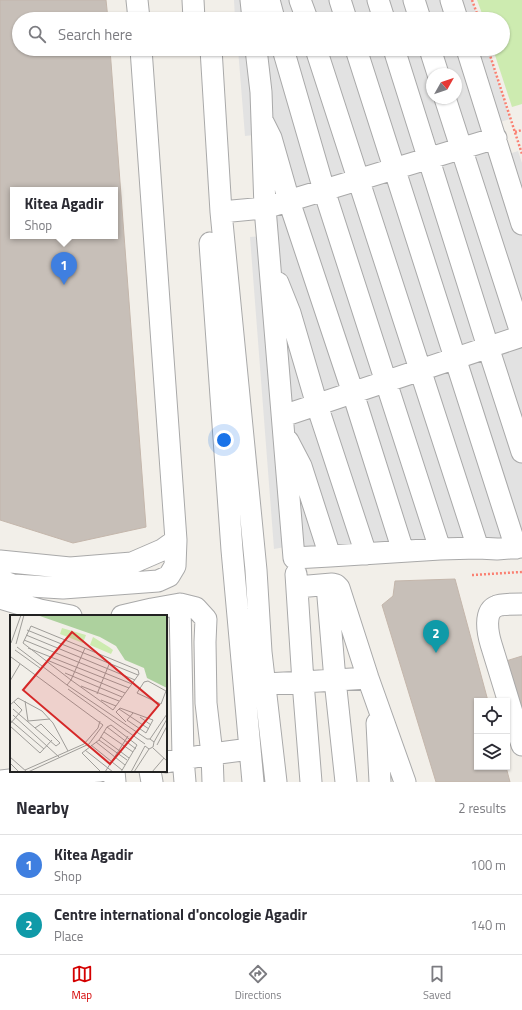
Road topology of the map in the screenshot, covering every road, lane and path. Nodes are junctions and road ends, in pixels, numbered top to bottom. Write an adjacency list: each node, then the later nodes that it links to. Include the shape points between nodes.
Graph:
1 (137, 0): 11 (street)
2 (193, 0): 12 (street)
3 (207, 0): 13 (street)
4 (300, 0): 15 (street)
5 (340, 0): 16 (street)
6 (378, 0): 17 (street)
7 (414, 0): 18 (street)
8 (451, 0): 19 (street)
9 (472, 0): 20 (path)
10 (256, 4): 14 (street)
11 (138, 12)
12 (194, 12)
13 (208, 12)
14 (266, 12)
15 (304, 12)
16 (344, 12)
17 (382, 12)
18 (418, 12)
19 (455, 12)
20 (476, 12)
21 (141, 56): 56 (street)
22 (197, 56): 82 (street, via 232,550)
23 (210, 56): 44 (street)
24 (257, 56): 34 (street)
25 (285, 56): 41 (street)
26 (318, 56): 40 (street)
27 (358, 56): 39 (street)
28 (396, 56): 38 (street)
29 (432, 56): 32 (street)
30 (469, 56): 35 (street)
31 (490, 56): 37 (path)
32 (436, 68)
33 (447, 104): 36 (street)
34 (262, 120): 42 (street, via 271,138); 43 (street)
35 (496, 138): 36 (street); 45 (street)
36 (462, 148): 38 (street); 47 (street)
37 (522, 154)
38 (428, 158): 39 (street); 48 (street)
39 (394, 169): 40 (street); 49 (street)
40 (359, 180): 41 (street); 50 (street)
41 (324, 190): 42 (street); 51 (street)
42 (289, 201): 43 (street); 52 (street)
43 (265, 208): 44 (street); 46 (street)
44 (221, 212): 79 (street)
45 (522, 224)
46 (270, 264): 53 (street, via 290,313); 54 (street)
47 (522, 336): 48 (street)
48 (488, 348): 49 (street); 55 (street)
49 (455, 358): 50 (street); 58 (street)
50 (420, 370): 51 (street); 57 (street)
51 (386, 382): 52 (street); 59 (street)
52 (353, 393): 53 (street); 60 (street)
53 (317, 405): 54 (street); 61 (street)
54 (283, 424): 62 (street, via 301,466); 63 (street)
55 (522, 452)
56 (176, 540): 64 (street, via 162,550 132,562 70,568); 67 (street, via 175,566 169,576 158,581 63,588 13,585)
57 (478, 548): 58 (street); 59 (street)
58 (519, 548)
59 (440, 549): 60 (street)
60 (403, 551): 61 (street)
61 (366, 554): 62 (street)
62 (330, 556): 63 (street)
63 (294, 558): 69 (street)
64 (0, 560)
65 (522, 572): 66 (path)
66 (472, 575)
67 (0, 580)
68 (327, 585): 69 (street); 76 (street, via 336,585 339,588); 77 (street)
69 (297, 587): 78 (street)
70 (180, 604): 74 (street); 83 (street, via 196,608 206,619 206,703); 84 (street)
71 (522, 604): 81 (street, via 496,606 487,620 491,644)
72 (10, 606): 73 (street)
73 (48, 614): 75 (street)
74 (134, 614)
75 (60, 615)
76 (368, 678): 77 (street); 80 (street)
77 (335, 680): 78 (street); 99 (street)
78 (304, 682): 79 (street); 98 (street)
79 (265, 684): 97 (street)
80 (375, 698): 100 (street); 101 (street)
81 (522, 745)
82 (250, 749): 83 (street); 96 (street)
83 (212, 754): 84 (street); 95 (street)
84 (174, 760): 94 (street)
85 (80, 772): 89 (street)
86 (87, 772): 91 (street)
87 (114, 772): 92 (street)
88 (150, 772): 93 (street)
89 (52, 776): 90 (street)
90 (11, 778)
91 (88, 782)
92 (115, 782)
93 (152, 782)
94 (185, 782)
95 (213, 782)
96 (253, 782)
97 (276, 782)
98 (311, 782)
99 (346, 782)
100 (380, 782)
101 (404, 782)

